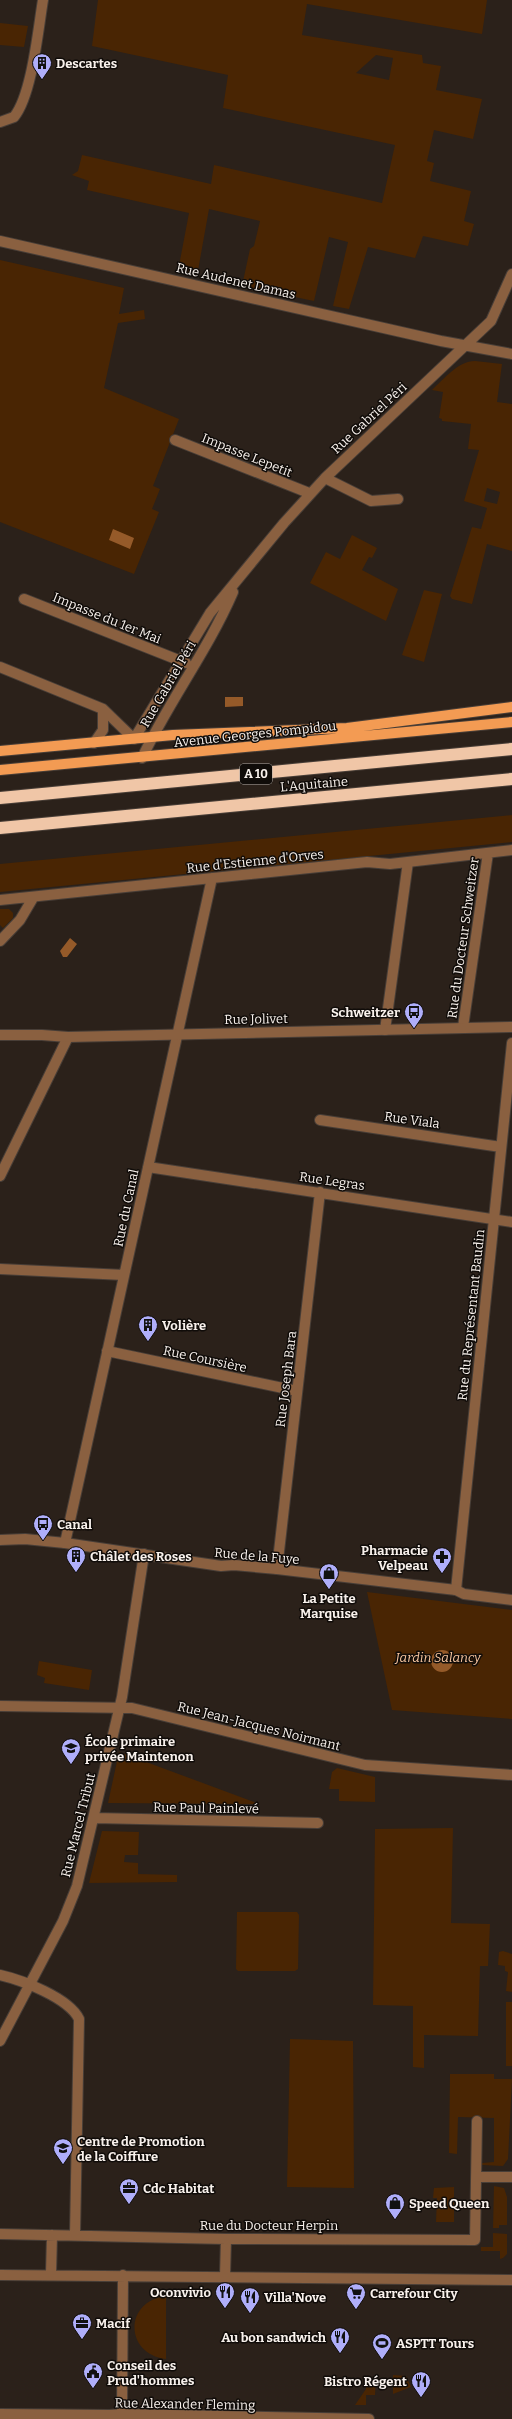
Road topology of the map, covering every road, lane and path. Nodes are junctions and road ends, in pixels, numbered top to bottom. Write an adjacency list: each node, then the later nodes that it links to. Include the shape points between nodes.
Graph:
1 (43, 0): 2 (street, via 21,105 14,117)
2 (0, 122)
3 (0, 241): 5 (street, Rue Audenet Damas)
4 (512, 274): 5 (street, Rue Gabriel Péri, via 491,321)
5 (466, 346): 6 (street, Rue Audenet Damas); 8 (street, Rue Gabriel Péri)
6 (512, 354)
7 (175, 440): 9 (street, Impasse Lepetit)
8 (325, 478): 9 (street, Rue Gabriel Péri); 10 (street, via 371,501)
9 (310, 493): 11 (street, Rue Gabriel Péri)
10 (398, 499)
11 (238, 581): 13 (street, Rue Gabriel Péri, via 210,613); 14 (street, Rue Gabriel Péri, via 221,618)
12 (24, 599): 13 (street, Impasse du 1er Mai)
13 (181, 661): 14 (street, Impasse du 1er Mai); 20 (street, Rue Gabriel Péri)
14 (193, 666): 19 (street, Rue Gabriel Péri)
15 (0, 667): 17 (street)
16 (512, 707): 19 (main road, Avenue Georges Pompidou, via 346,728 251,730)
17 (103, 710): 20 (street); 21 (street, via 103,730)
18 (512, 722): 24 (main road, Avenue Georges Pompidou)
19 (152, 737): 20 (main road, Avenue Georges Pompidou); 24 (street, Rue Gabriel Péri)
20 (134, 739): 21 (main road, Avenue Georges Pompidou)
21 (94, 743): 23 (main road, Avenue Georges Pompidou)
22 (512, 749): 27 (highway, L'Aquitaine / A 10)
23 (0, 751)
24 (142, 758): 25 (main road, Avenue Georges Pompidou)
25 (0, 770)
26 (512, 779): 28 (highway, L'Aquitaine / A 10)
27 (0, 798)
28 (0, 828)
29 (512, 850): 30 (street, Rue d'Estienne d'Orves)
30 (488, 853): 31 (street, Rue d'Estienne d'Orves); 36 (street, Rue du Docteur Schweitzer)
31 (408, 862): 32 (street, Rue d'Estienne d'Orves, via 367,862); 38 (street)
32 (212, 878): 33 (street, Rue d'Estienne d'Orves); 39 (street, Rue du Canal)
33 (33, 898): 34 (street, Rue d'Estienne d'Orves); 35 (street, via 20,920)
34 (0, 900)
35 (0, 941)
36 (463, 1027): 37 (street, Rue Jolivet); 38 (street, Rue Jolivet)
37 (512, 1028)
38 (385, 1030): 39 (street, Rue Jolivet)
39 (178, 1034): 41 (street, Rue Jolivet); 45 (street, Rue du Canal)
40 (0, 1035): 41 (street, Rue Jolivet, via 42,1034)
41 (68, 1037): 46 (street)
42 (512, 1043): 44 (street, Rue du Représentant Baudin)
43 (320, 1120): 44 (street, Rue Viala)
44 (505, 1142): 48 (street, Rue du Représentant Baudin)
45 (148, 1167): 47 (street, Rue Legras); 51 (street, Rue du Canal)
46 (0, 1176)
47 (320, 1192): 48 (street, Rue Legras); 53 (street, Rue Joseph Bara)
48 (494, 1219): 49 (street, Rue Legras); 58 (street, Rue du Représentant Baudin)
49 (512, 1222)
50 (0, 1269): 51 (street)
51 (124, 1275): 52 (street, Rue du Canal)
52 (108, 1351): 53 (street, Rue Coursière); 55 (street, Rue du Canal)
53 (297, 1391): 57 (street, Rue Joseph Bara)
54 (0, 1540): 55 (street, Rue de la Fuye, via 25,1539)
55 (65, 1544): 56 (street, Rue de la Fuye)
56 (144, 1554): 57 (street, Rue de la Fuye, via 221,1566); 61 (street, Rue Marcel Tribut)
57 (277, 1569): 58 (street, Rue de la Fuye)
58 (456, 1590): 59 (street, Rue de la Fuye, via 464,1594)
59 (512, 1600)
60 (0, 1706): 61 (street, Rue Jean-Jacques Noirmant)
61 (120, 1708): 62 (street, Rue Jean-Jacques Noirmant, via 132,1708 365,1765); 63 (street, Rue Marcel Tribut)
62 (512, 1775)
63 (94, 1818): 64 (street, Rue Paul Painlevé); 66 (street, Rue Marcel Tribut, via 77,1886)
64 (318, 1823)
65 (0, 1975): 66 (street)
66 (29, 1984): 67 (street, Rue Marcel Tribut); 73 (street, via 75,2012 79,2019)
67 (0, 2040)
68 (477, 2121): 69 (street, Rue du Docteur Herpin)
69 (476, 2177): 70 (street); 74 (street, Rue du Docteur Herpin, via 475,2240)
70 (512, 2177)
71 (0, 2234): 72 (street, Rue du Docteur Herpin)
72 (52, 2235): 73 (street, Rue du Docteur Herpin); 75 (street)
73 (75, 2235): 74 (street, Rue du Docteur Herpin)
74 (226, 2239): 78 (street)
75 (50, 2274): 76 (street); 77 (street)
76 (0, 2275)
77 (123, 2275): 78 (street); 81 (street)
78 (225, 2276): 79 (street)
79 (512, 2280)
80 (0, 2414): 81 (street, Rue Alexander Fleming)
81 (122, 2414): 82 (street, Rue Alexander Fleming)
82 (369, 2419)

